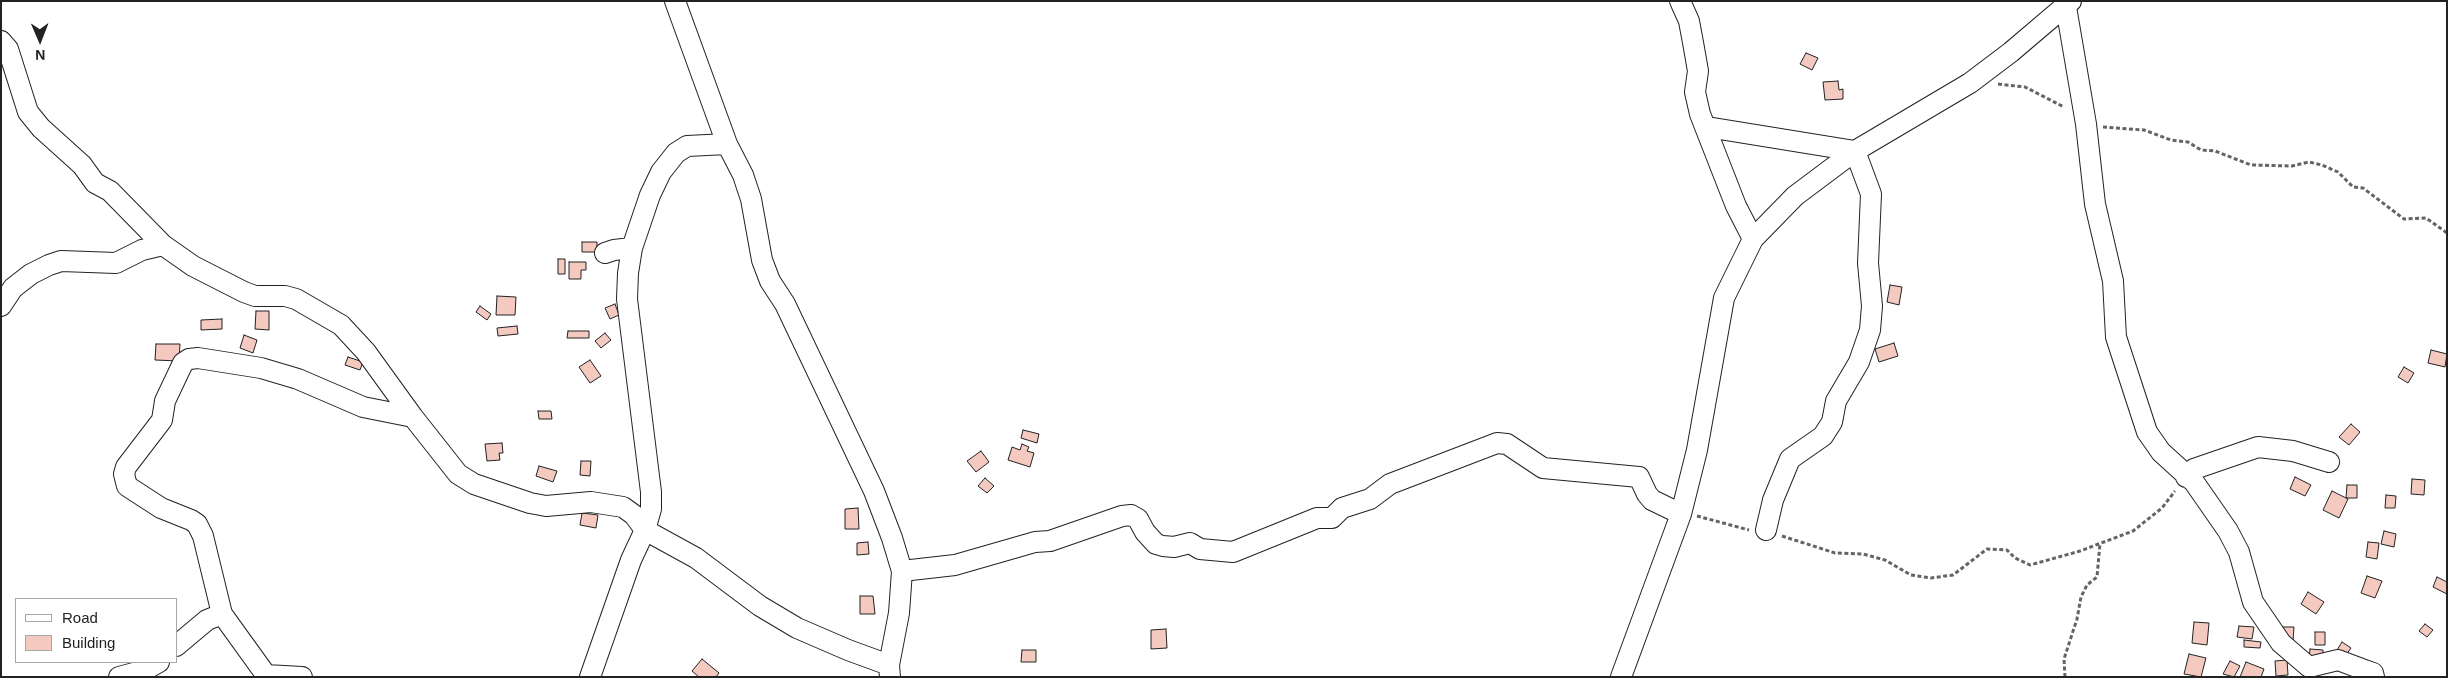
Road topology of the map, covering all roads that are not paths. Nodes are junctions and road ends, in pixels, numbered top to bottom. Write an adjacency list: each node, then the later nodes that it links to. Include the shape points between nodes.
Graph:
1 (675, 1): 6 (street)
2 (1680, 1): 5 (street, via 1689,21 1698,71 1696,98)
3 (2067, 3): 7 (street, via 1970,83); 15 (street, via 2096,204 2113,281 2119,350 2148,432 2161,452)
4 (1, 41): 9 (street, via 8,49 28,112 95,182 110,191)
5 (1706, 128): 7 (street); 8 (street, via 1726,183)
6 (727, 144): 10 (street, via 687,146 676,153 661,172 650,195); 19 (street, via 751,200 762,260 770,281 785,304 874,490)
7 (1855, 151): 8 (street, via 1795,196); 18 (street, via 1871,194 1870,330 1859,362 1836,402 1832,422 1823,436 1790,459 1773,500)
8 (1753, 239): 16 (street, via 1724,298 1698,450)
9 (163, 245): 12 (street, via 142,250 116,263 61,261 48,264 13,288); 13 (street, via 193,266 244,292 296,299 341,325 366,352)
10 (632, 248): 11 (street); 17 (street, via 628,299 651,492 651,509)
11 (605, 253)
12 (1, 306)
13 (413, 417): 17 (street, via 458,474 474,484 546,506 591,502 623,507 634,514); 20 (street, via 363,407 298,379 261,368 198,358 183,363 165,401 162,420 126,467 124,478 127,486 161,508 197,524 204,536)
14 (2329, 462): 15 (street, via 2293,450 2258,447 2194,469)
15 (2186, 477): 28 (street, via 2208,501 2228,531 2239,552 2253,602 2281,643 2309,667 2338,660 2362,668)
16 (1681, 514): 19 (street, via 1652,500 1639,477 1543,468 1507,444 1497,443 1390,484 1370,498 1342,508 1334,517 1317,518 1233,552 1200,548 1190,543 1168,547 1156,544 1138,519 1131,515 1050,541 955,564); 27 (street)
17 (645, 530): 23 (street, via 696,558 760,606 797,628); 26 (street, via 631,560)
18 (1766, 530)
19 (902, 571): 23 (street)
20 (222, 614): 21 (street, via 208,620); 25 (street, via 266,675)
21 (178, 644)
22 (157, 663): 24 (street)
23 (889, 671)
24 (119, 677)
25 (302, 677)
26 (590, 677)
27 (1621, 677)
28 (2374, 677)

